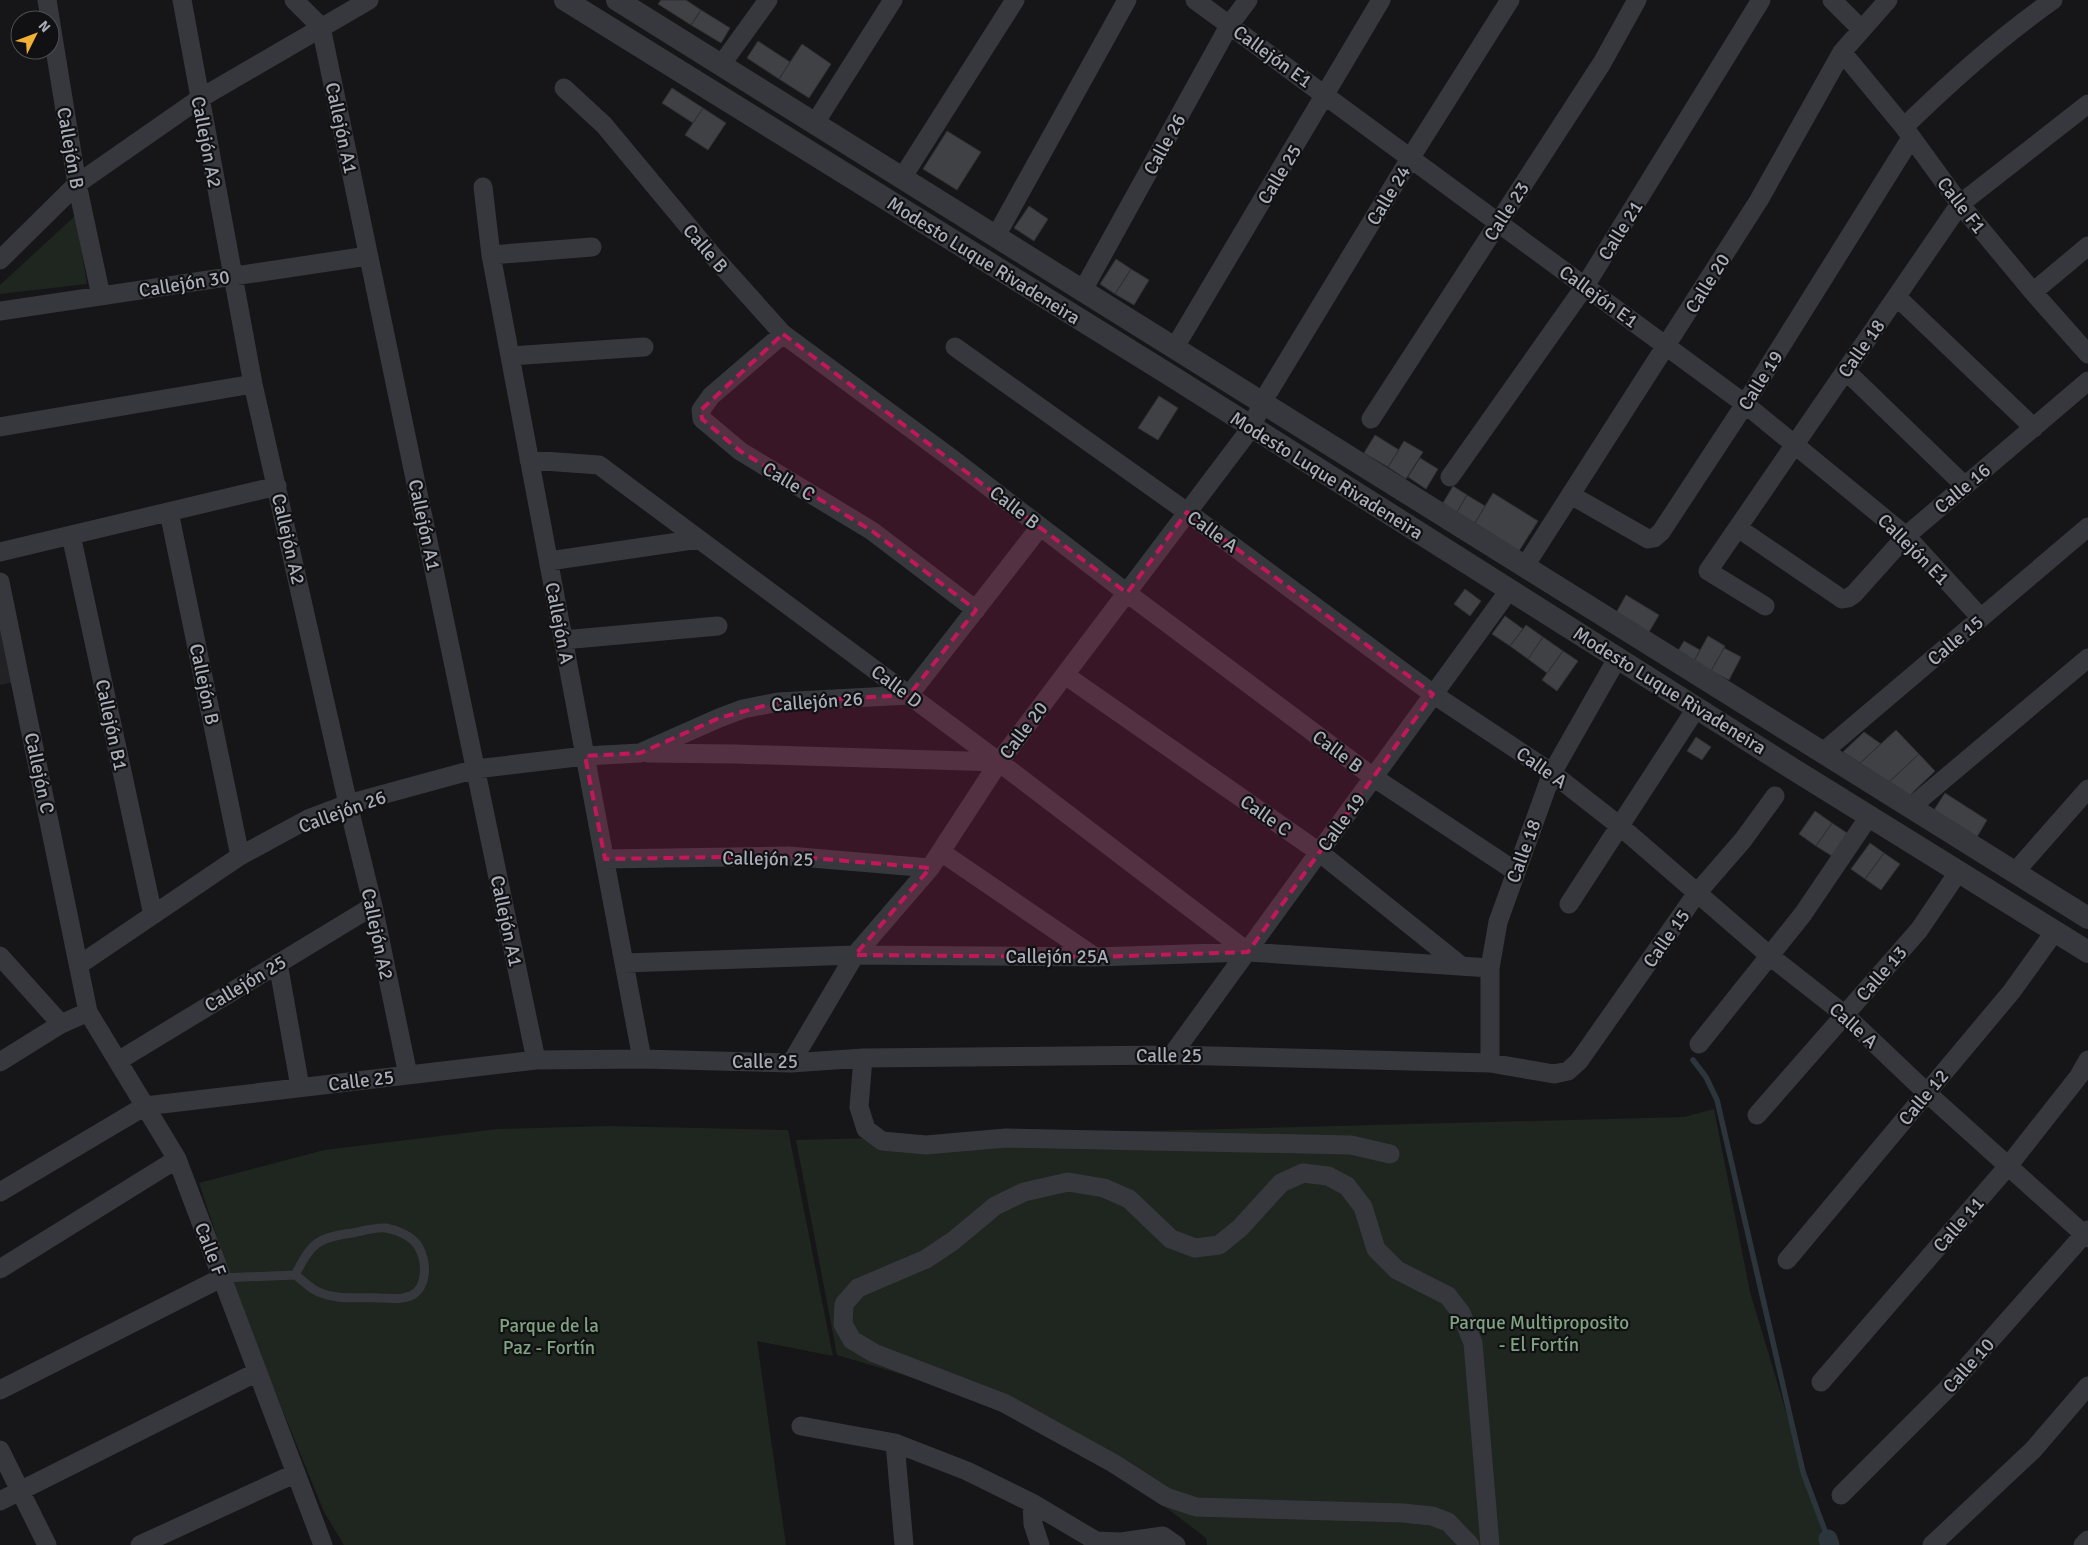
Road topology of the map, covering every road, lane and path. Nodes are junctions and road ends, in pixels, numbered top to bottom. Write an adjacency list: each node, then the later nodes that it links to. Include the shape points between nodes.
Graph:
1 (47, 0): 37 (street, Callejón B)
2 (182, 0): 31 (street, Callejón A2)
3 (294, 0): 23 (street)
4 (369, 0): 23 (street)
5 (565, 0): 21 (street, Modesto Luque Rivadeneira)
6 (617, 0): 20 (street, Modesto Luque Rivadeneira)
7 (768, 0): 26 (street)
8 (893, 0): 33 (street)
9 (1014, 0): 36 (street)
10 (1127, 0): 41 (street)
11 (1195, 0): 22 (street, Callejón E1)
12 (1248, 0): 22 (street, Calle 26)
13 (1382, 0): 30 (street, Calle 25)
14 (1510, 0): 35 (street, Calle 24)
15 (1637, 0): 40 (street, Calle 23, via 1602,63)
16 (1762, 0): 48 (street, Calle 21)
17 (1832, 0): 24 (street)
18 (1888, 0): 24 (street, Calle 20)
19 (2053, 0): 34 (street, Calle 19, via 2014,27 1938,94)
20 (640, 6): 26 (street, Modesto Luque Rivadeneira)
21 (597, 8): 27 (street, Modesto Luque Rivadeneira)
22 (1230, 24): 30 (street, Callejón E1); 49 (street, Calle 26)
23 (321, 27): 31 (street); 45 (street, Callejón A1)
24 (1861, 29): 25 (street, Calle 20)
25 (1842, 52): 34 (street, Calle F1); 55 (street, Calle 20, via 1760,200)
26 (721, 65): 29 (street, Modesto Luque Rivadeneira)
27 (688, 77): 29 (street, via 742,98 754,98); 63 (street, Modesto Luque Rivadeneira)
28 (564, 88): 54 (street, Calle B, via 604,125)
29 (765, 93): 33 (street, Modesto Luque Rivadeneira)
30 (1326, 94): 35 (street, Callejón E1); 58 (street, Calle 25)
31 (199, 99): 37 (street); 47 (street, Callejón A2)
32 (2088, 104): 39 (street, Calle 18)
33 (815, 123): 36 (street, Modesto Luque Rivadeneira)
34 (1907, 132): 39 (street, Calle F1); 67 (street, Calle 19)
35 (1411, 157): 40 (street, Callejón E1); 66 (street, Calle 24)
36 (902, 178): 41 (street, Modesto Luque Rivadeneira)
37 (77, 184): 46 (street); 51 (street, Callejón B)
38 (483, 186): 44 (street, Callejón A)
39 (1960, 204): 50 (street, Calle F1); 52 (street, Calle 18)
40 (1499, 222): 48 (street, Callejón E1); 68 (street, Calle 23)
41 (996, 236): 49 (street, Modesto Luque Rivadeneira)
42 (2088, 246): 50 (street)
43 (592, 247): 44 (street)
44 (491, 254): 60 (street, Callejón A)
45 (368, 256): 47 (street, Callejón 30); 109 (street, Callejón A1)
46 (0, 260)
47 (233, 276): 51 (street, Callejón 30); 65 (street, Callejón A2)
48 (1585, 286): 55 (street, Callejón E1); 74 (street, Calle 21)
49 (1083, 290): 58 (street, Modesto Luque Rivadeneira)
50 (2033, 292): 59 (street, Calle F1)
51 (101, 296): 53 (street, Callejón 30)
52 (1896, 297): 61 (street, Calle 18); 71 (street)
53 (0, 311)
54 (783, 334): 82 (street, Calle B); 95 (street, Calle C, via 711,396 701,410 702,419 740,451 872,531)
55 (1667, 345): 67 (street, Callejón E1); 79 (street, Calle 20)
56 (644, 347): 60 (street)
57 (955, 347): 81 (street, Calle A)
58 (1175, 347): 62 (street, Modesto Luque Rivadeneira)
59 (2088, 354)
60 (510, 356): 73 (street, Callejón A)
61 (1846, 371): 72 (street, Calle 18); 77 (street)
62 (1222, 376): 63 (street, via 1212,390 1194,380); 66 (street, Modesto Luque Rivadeneira)
63 (1173, 377): 70 (street, Modesto Luque Rivadeneira)
64 (2088, 381): 71 (street, Calle 16)
65 (253, 384): 69 (street); 76 (street, Callejón A2)
66 (1266, 397): 70 (street, Calle 20); 75 (street, Modesto Luque Rivadeneira)
67 (1745, 404): 72 (street, Callejón E1); 79 (street, Calle 19, via 1654,538 1640,535)
68 (1371, 419)
69 (0, 427)
70 (1251, 428): 78 (street, Modesto Luque Rivadeneira); 81 (street, Calle 20)
71 (2034, 428): 77 (street, Calle 16)
72 (1795, 444): 84 (street, Calle 18); 86 (street, Callejón E1)
73 (529, 460): 87 (street, Calle D, via 599,465); 89 (street, Callejón A)
74 (1450, 477)
75 (1389, 481): 78 (street, via 1380,483 1362,478); 90 (street, Modesto Luque Rivadeneira)
76 (277, 486): 80 (street); 114 (street, Callejón A2)
77 (1965, 486): 86 (street, Calle 16)
78 (1352, 492): 92 (street, Modesto Luque Rivadeneira)
79 (1571, 495): 90 (street, Calle 20)
80 (170, 512): 85 (street); 120 (street, Callejón B)
81 (1188, 512): 93 (street, Calle 20); 102 (street, Calle A)
82 (1040, 527): 93 (street, Calle B); 95 (street)
83 (2088, 527): 96 (street, Calle 15)
84 (1738, 528): 86 (street, Calle 16, via 1842,599 1854,594); 94 (street, Calle 18, via 1708,571)
85 (71, 535): 88 (street); 129 (street, Callejón B1)
86 (1906, 536): 96 (street, Callejón E1)
87 (699, 539): 89 (street); 103 (street, Calle D)
88 (0, 552)
89 (549, 561): 98 (street, Callejón A)
90 (1525, 566): 105 (street, Modesto Luque Rivadeneira)
91 (0, 582): 140 (street, Callejón C)
92 (1510, 589): 99 (street, Modesto Luque Rivadeneira); 102 (street, Calle 19)
93 (1127, 593): 101 (street, Calle 20); 111 (street, Calle B)
94 (1765, 606)
95 (976, 610): 103 (street)
96 (1981, 618): 105 (street, Calle 15)
97 (718, 626): 98 (street)
98 (564, 640): 107 (street, Callejón A)
99 (1618, 657): 104 (street, Modesto Luque Rivadeneira); 110 (street, Calle 18)
100 (2088, 658): 115 (street)
101 (1065, 675): 108 (street, Calle 20); 119 (street, Calle C)
102 (1434, 694): 110 (street, Calle A); 111 (street, Calle 19)
103 (909, 695): 106 (street, Callejón 26, via 778,702 719,718); 108 (street, Calle D)
104 (1697, 707): 116 (street, Modesto Luque Rivadeneira); 117 (street)
105 (1823, 752): 115 (street, Modesto Luque Rivadeneira)
106 (640, 754): 107 (street, Callejón 26); 108 (street, Callejón 26)
107 (585, 756): 109 (street, Callejón 26); 121 (street, Callejón A)
108 (999, 762): 118 (street, Calle 20); 132 (street, Calle D)
109 (476, 769): 114 (street, Callejón 26); 150 (street, Callejón A1)
110 (1552, 773): 117 (street, Calle A); 123 (street, Calle 18)
111 (1373, 777): 119 (street, Calle 19); 123 (street, Calle B)
112 (2088, 789): 125 (street)
113 (1775, 796): 126 (street, Calle 15, via 1743,840)
114 (348, 804): 120 (street, Callejón 26, via 308,819); 128 (street, Callejón A2)
115 (1911, 807): 125 (street, Modesto Luque Rivadeneira)
116 (1870, 815): 124 (street, Modesto Luque Rivadeneira); 136 (street, via 1804,914)
117 (1621, 827): 126 (street, Calle A); 127 (street)
118 (942, 852): 122 (street, Calle 20); 137 (street)
119 (1319, 852): 132 (street, Calle 19); 141 (street, Calle C)
120 (240, 856): 129 (street, Callejón 26)
121 (605, 859): 122 (street, Callejón 25, via 788,856); 139 (street, Callejón A)
122 (930, 868): 134 (street, Calle 20)
123 (1516, 871): 142 (street, Calle 18, via 1498,922)
124 (1959, 871): 131 (street, Modesto Luque Rivadeneira); 144 (street, Calle 13, via 1919,930)
125 (2015, 872): 130 (street, Modesto Luque Rivadeneira)
126 (1697, 893): 136 (street, Calle A); 156 (street, Calle 15, via 1580,1061 1568,1070)
127 (1569, 904)
128 (373, 906): 138 (street, Callejón 25); 157 (street, Callejón A2)
129 (153, 915): 140 (street, Callejón 26)
130 (2088, 918)
131 (2055, 931): 133 (street, Modesto Luque Rivadeneira); 159 (street, Calle 12, via 2012,991)
132 (1248, 952): 137 (street, Callejón 25A); 141 (street, Callejón 25A); 147 (street, Calle 19)
133 (2088, 952)
134 (855, 955): 137 (street, Callejón 25A); 139 (street, Callejón 25A); 154 (street, Calle 20)
135 (0, 956): 145 (street)
136 (1770, 956): 144 (street, Calle A); 146 (street)
137 (1095, 957)
138 (278, 963): 152 (street, Callejón 25); 158 (street)
139 (624, 963): 149 (street, Callejón A)
140 (79, 965): 143 (street, Calle F)
141 (1460, 965): 142 (street, Callejón 25A)
142 (1490, 968): 155 (street, Calle 18)
143 (88, 1012): 145 (street); 152 (street, Calle F)
144 (1845, 1015): 159 (street, Calle A); 161 (street, Calle 13)
145 (61, 1024): 153 (street)
146 (1699, 1044)
147 (1172, 1055): 148 (street, Calle 25); 155 (street, Calle 25)
148 (863, 1058): 154 (street, Calle 25); 162 (street, via 859,1107 866,1129 882,1141 926,1145 1006,1138 1351,1145)
149 (642, 1059): 150 (street, Calle 25); 154 (street, Calle 25)
150 (536, 1060): 157 (street, Calle 25)
151 (2088, 1060): 164 (street, Calle 11)
152 (118, 1061): 160 (street, Calle F)
153 (0, 1062)
154 (791, 1063)
155 (1490, 1063): 156 (street, Calle 25)
156 (1554, 1074)
157 (408, 1075): 158 (street, Calle 25)
158 (300, 1087): 160 (street, Calle 25)
159 (1927, 1093): 164 (street, Calle A); 167 (street, Calle 12)
160 (145, 1106): 163 (street, Calle F); 165 (street, Calle 25)
161 (1757, 1115)
162 (1390, 1154)
163 (176, 1160): 168 (street); 170 (street, Calle F)
164 (2009, 1165): 166 (street, Calle A); 172 (street, Calle 11)
165 (0, 1192)
166 (2087, 1234): 180 (street, Calle 10, via 1948,1388)
167 (1787, 1260)
168 (0, 1269)
169 (295, 1275): 169 (lane, via 328,1295 406,1298 416,1293 424,1281 425,1259 418,1244 403,1233 384,1228 318,1241 307,1252); 170 (lane)
170 (221, 1278): 171 (street, Calle F); 174 (street)
171 (257, 1372): 178 (street, Calle F); 179 (street)
172 (1821, 1382)
173 (2088, 1386): 192 (street, via 2033,1450)
174 (0, 1390)
175 (801, 1426): 176 (street)
176 (895, 1443): 182 (street, via 967,1471); 187 (street)
177 (0, 1450): 179 (street)
178 (296, 1473): 185 (street); 186 (street, Calle F)
179 (22, 1491): 181 (street); 184 (street)
180 (1840, 1495)
181 (0, 1501)
182 (1032, 1503): 188 (street, via 1033,1524); 189 (street, via 1096,1541 1121,1542 1163,1536)
183 (2088, 1540): 193 (street)
184 (47, 1545)
185 (140, 1545)
186 (323, 1545)
187 (904, 1545)
188 (1040, 1545)
189 (1176, 1545)
190 (1470, 1545): 191 (street, via 1448,1522 1432,1516 1196,1507 1166,1497 1113,1463 1004,1403 874,1353 852,1340 843,1324 844,1304 858,1288 926,1259 995,1206 1024,1192 1068,1182 1104,1188 1129,1199 1171,1239 1195,1248 1219,1245 1240,1228 1281,1183 1303,1173 1328,1176 1346,1186 1364,1207 1376,1249 1398,1270 1448,1296 1461,1313 1472,1343)
191 (1490, 1545)
192 (1932, 1545)
193 (2083, 1545)

